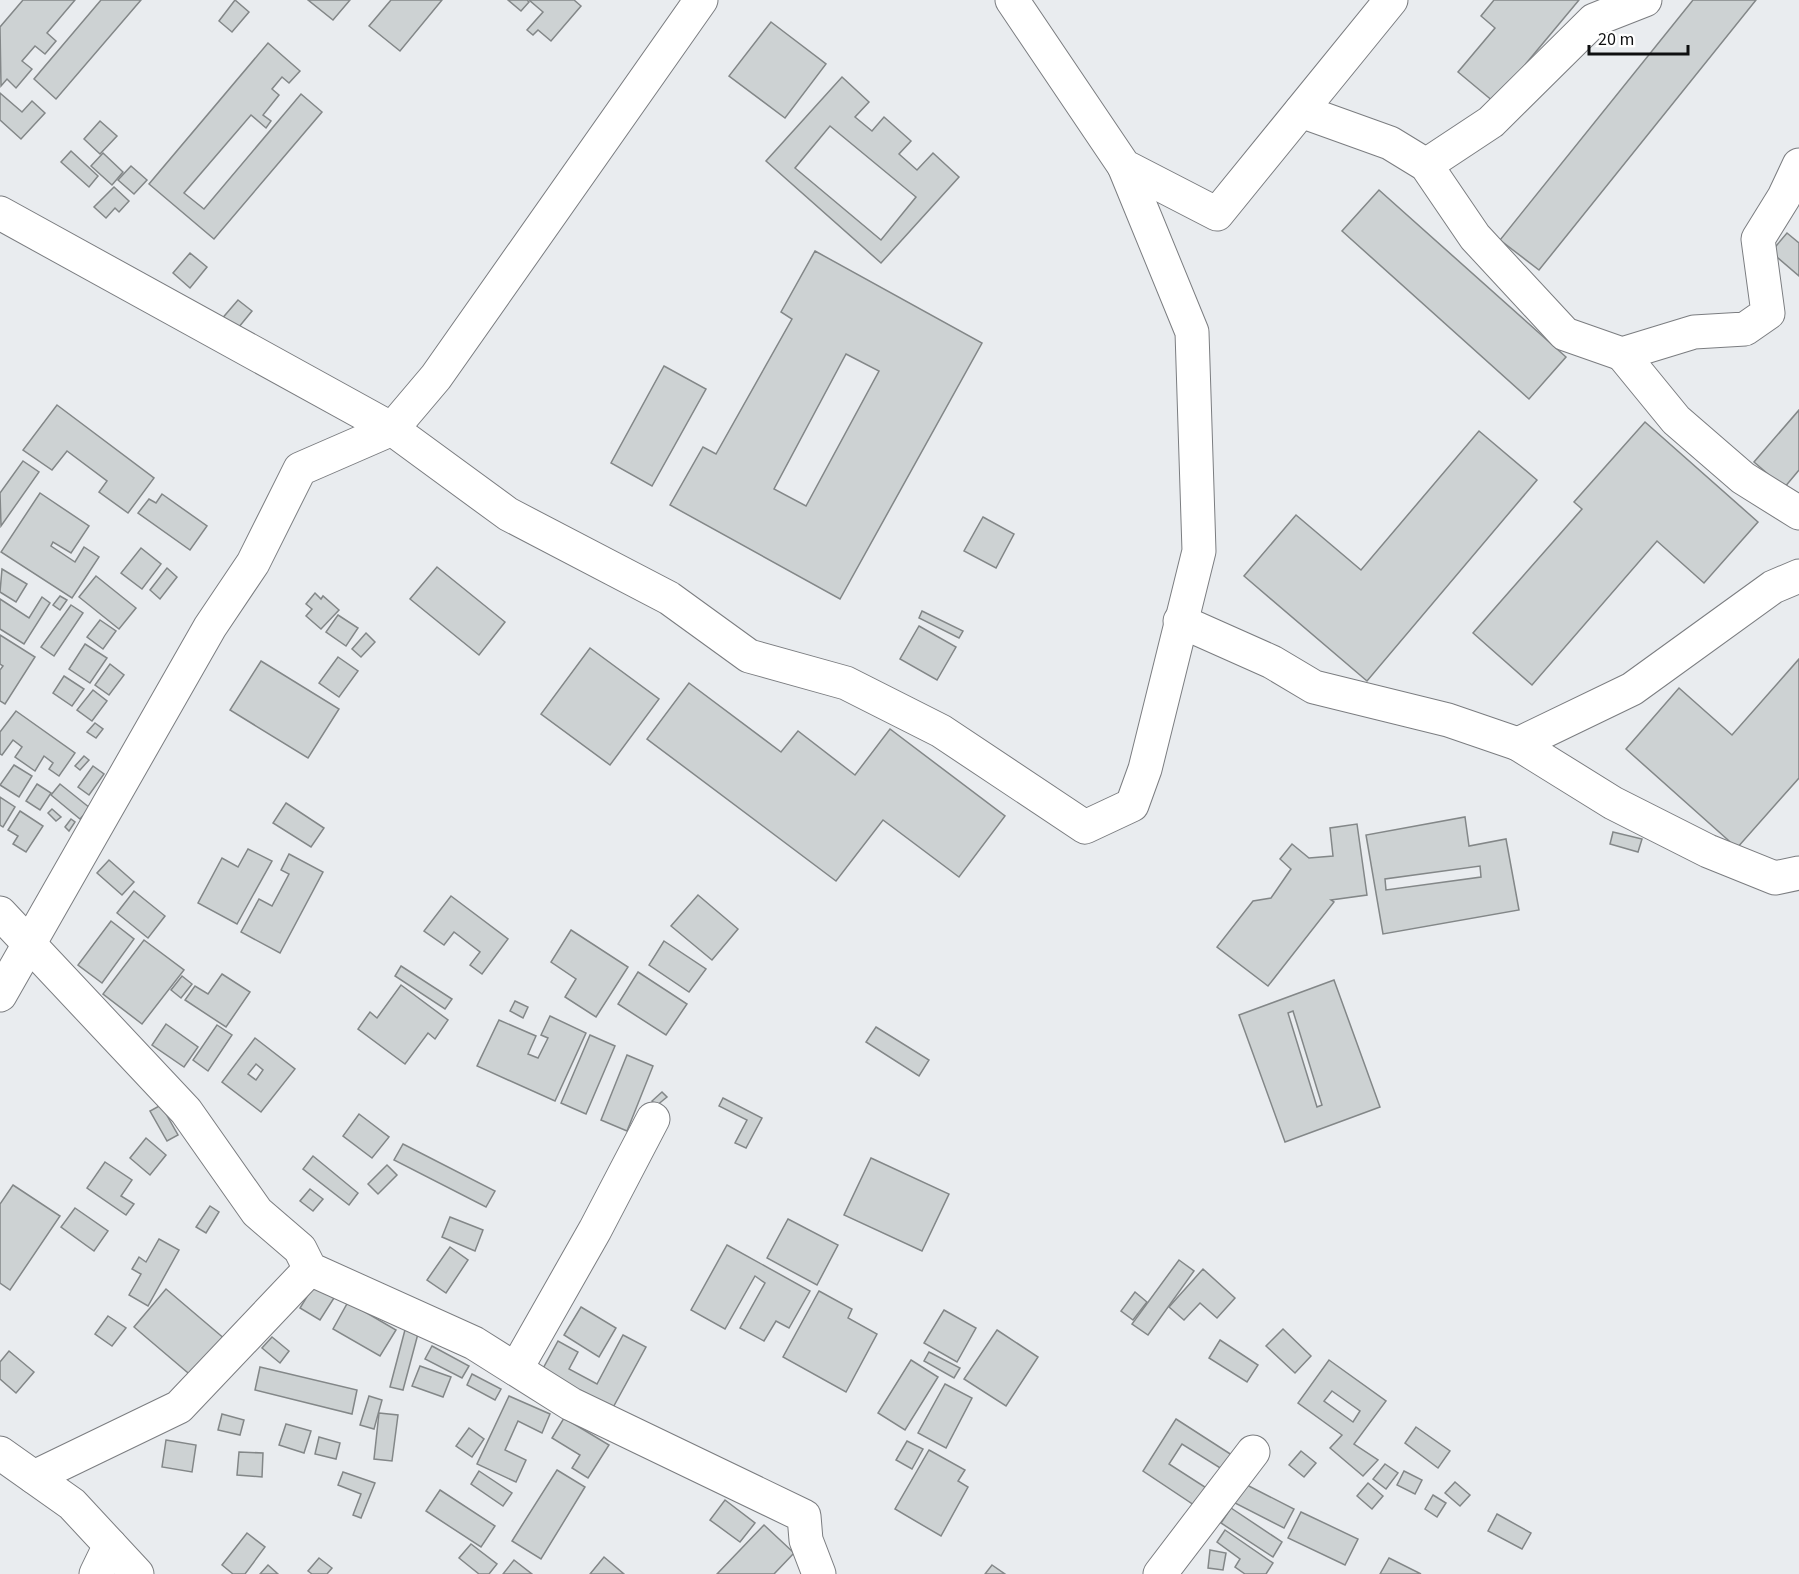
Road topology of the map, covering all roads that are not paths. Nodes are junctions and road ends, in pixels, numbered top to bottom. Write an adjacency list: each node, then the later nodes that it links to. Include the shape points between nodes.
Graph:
1 (701, 0): 11 (street, via 435,377)
2 (1012, 0): 8 (street)
3 (1391, 0): 5 (street)
4 (1645, 0): 6 (street, via 1594,20 1491,122)
5 (1301, 111): 6 (street, via 1390,143); 8 (street, via 1217,214)
6 (1426, 165): 10 (street, via 1475,237 1565,334)
7 (1799, 165): 10 (street, via 1758,239 1768,313 1745,329 1694,332)
8 (1124, 166): 15 (street, via 1192,332 1199,551)
9 (0, 213): 11 (street)
10 (1622, 354): 12 (street, via 1676,420 1743,478)
11 (392, 429): 15 (street, via 508,514 669,598 749,656 846,682 941,731 1085,827 1132,805 1145,769); 19 (street, via 300,469 253,563 210,627)
12 (1799, 513)
13 (1799, 552): 14 (street)
14 (1786, 582): 16 (street, via 1632,689)
15 (1180, 621): 16 (street, via 1272,662 1314,687 1448,720)
16 (1518, 744): 17 (street, via 1613,802 1708,851 1775,878)
17 (1799, 873)
18 (0, 913): 19 (street)
19 (31, 946): 20 (street); 22 (street, via 186,1111 257,1212 300,1250)
20 (0, 995)
21 (652, 1119): 23 (street)
22 (310, 1269): 23 (street, via 474,1342); 26 (street, via 179,1407)
23 (516, 1369): 30 (street, via 571,1404 804,1515 806,1540)
24 (1253, 1452): 31 (street)
25 (0, 1453): 26 (street)
26 (34, 1477): 27 (street, via 72,1504)
27 (110, 1545): 28 (street); 29 (street)
28 (96, 1574)
29 (137, 1574)
30 (819, 1574)
31 (1160, 1574)

